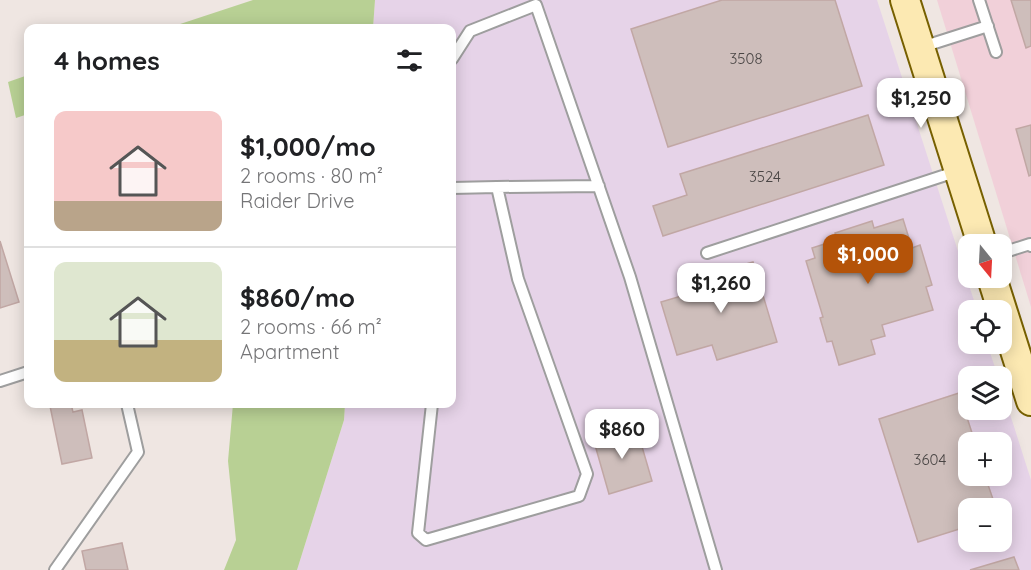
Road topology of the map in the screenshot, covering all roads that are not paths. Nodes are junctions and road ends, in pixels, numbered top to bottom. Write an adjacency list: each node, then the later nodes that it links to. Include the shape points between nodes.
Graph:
1 (905, 0): 4 (main road)
2 (979, 0): 3 (lane)
3 (988, 26): 4 (lane); 5 (lane)
4 (920, 48): 7 (main road)
5 (996, 52)
6 (456, 53): 8 (lane, via 470,31 536,5)
7 (959, 171): 11 (main road); 14 (lane)
8 (598, 186): 9 (lane); 23 (lane, via 630,277)
9 (497, 187): 10 (lane); 21 (lane, via 518,279 587,474 579,496 426,540 418,533)
10 (456, 188)
11 (979, 234)
12 (1031, 246): 13 (lane)
13 (1012, 250)
14 (707, 253)
15 (996, 288): 16 (main road)
16 (1026, 366): 19 (main road)
17 (24, 373): 18 (lane)
18 (0, 381)
19 (1031, 401)
20 (128, 408): 22 (lane, via 138,452)
21 (432, 408)
22 (55, 570)
23 (716, 570)

